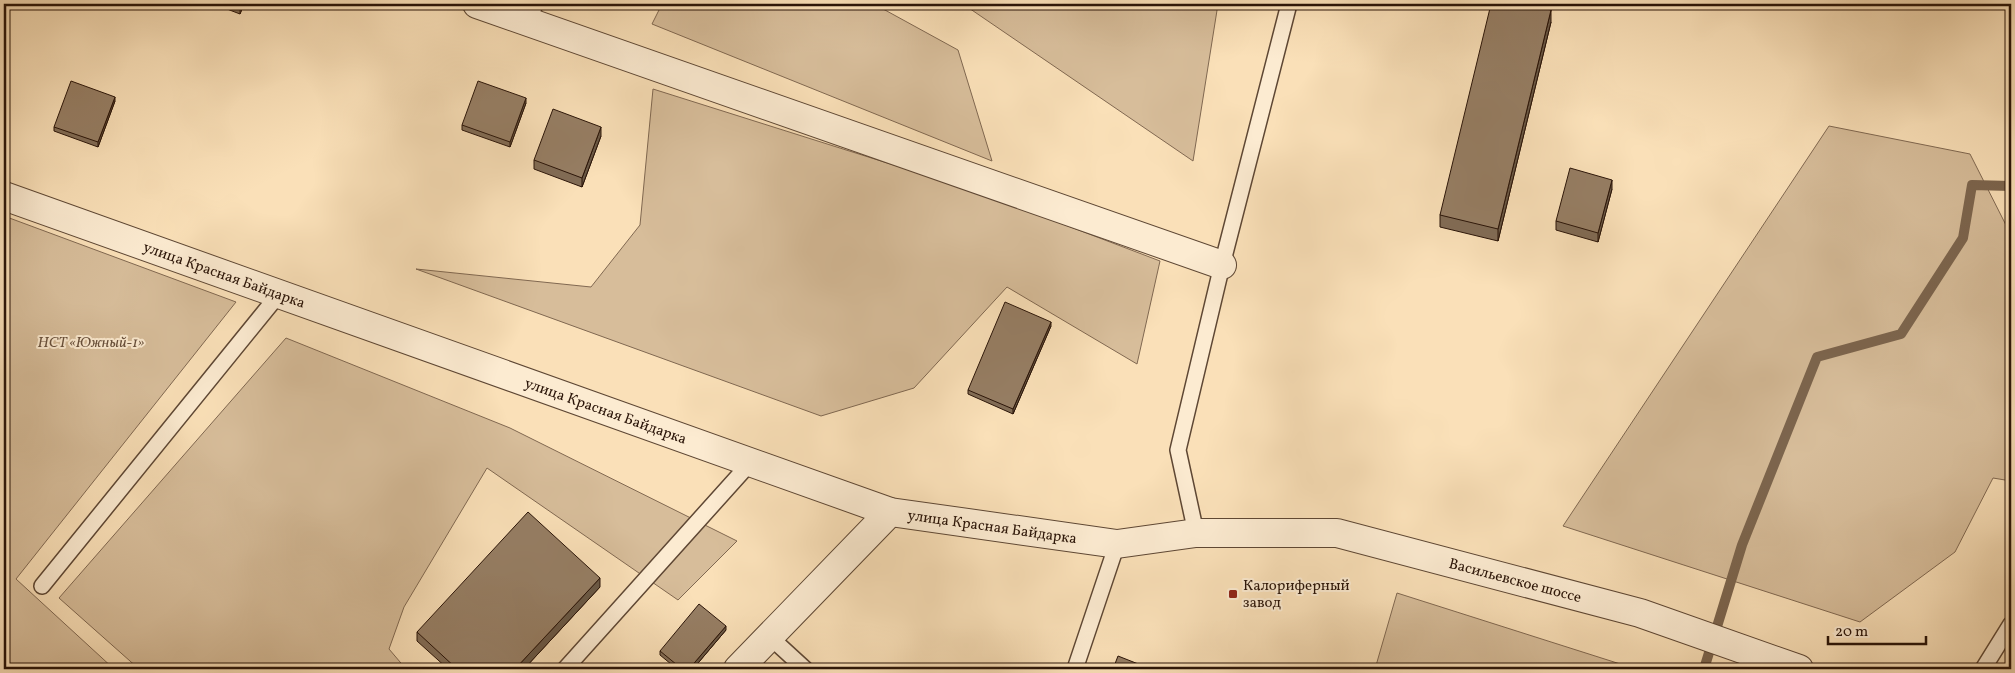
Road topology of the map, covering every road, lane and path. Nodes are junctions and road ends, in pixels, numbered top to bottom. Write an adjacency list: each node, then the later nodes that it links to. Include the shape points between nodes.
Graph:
1 (477, 4): 3 (street)
2 (1289, 4): 5 (lane)
3 (532, 13): 5 (street)
4 (4, 196): 6 (street, улица Красная Байдарка)
5 (1222, 265): 9 (lane, via 1178,450)
6 (279, 294): 7 (street, улица Красная Байдарка); 12 (lane)
7 (752, 462): 8 (street, улица Красная Байдарка); 15 (lane)
8 (890, 512): 11 (street, улица Красная Байдарка); 14 (street)
9 (1196, 533): 10 (street, улица Красная Байдарка); 11 (street, улица Красная Байдарка)
10 (1224, 533): 19 (street, Васильевское шоссе, via 1337,533 1640,612)
11 (1117, 544): 18 (lane)
12 (42, 586)
13 (2011, 624): 20 (lane)
14 (769, 636): 16 (street); 17 (lane)
15 (565, 669)
16 (738, 669)
17 (805, 669)
18 (1075, 669)
19 (1798, 669)
20 (1983, 669)

